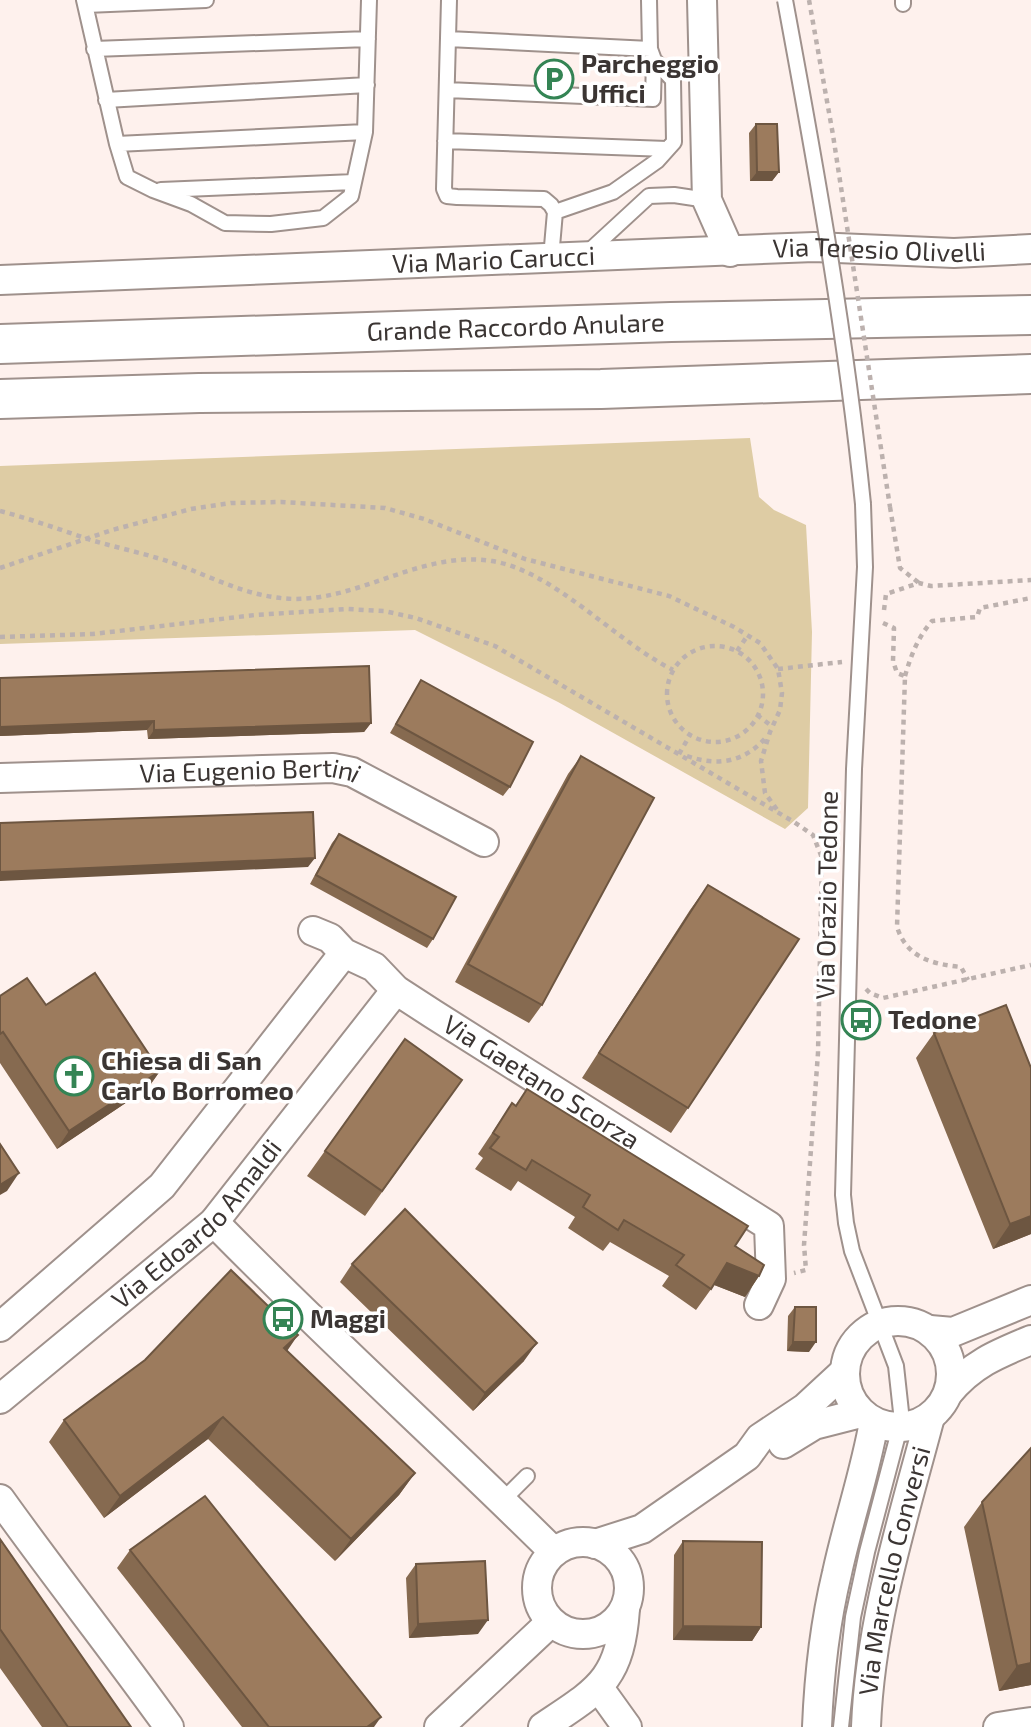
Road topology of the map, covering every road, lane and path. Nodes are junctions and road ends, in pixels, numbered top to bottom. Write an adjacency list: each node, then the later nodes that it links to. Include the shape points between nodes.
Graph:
1 (206, 0): 7 (lane)
2 (369, 0): 8 (lane)
3 (449, 0): 9 (lane)
4 (649, 0): 11 (lane)
5 (702, 0): 21 (street)
6 (785, 0): 67 (lane, Via Orazio Tedone, bridge, via 845,353 863,504 865,567 854,769 843,1195 852,1251)
7 (85, 3): 10 (lane)
8 (368, 39): 10 (lane); 12 (lane)
9 (448, 39): 11 (lane); 13 (lane)
10 (94, 49): 14 (lane)
11 (652, 55): 13 (lane, via 653,99); 18 (lane, via 673,80 674,142)
12 (367, 85): 14 (lane); 15 (lane)
13 (447, 90): 16 (lane)
14 (106, 100): 17 (lane)
15 (365, 132): 17 (lane); 19 (lane)
16 (445, 141): 18 (lane); 22 (lane, via 447,196 544,200)
17 (117, 144): 20 (lane, via 127,177)
18 (667, 149): 22 (lane, via 613,192)
19 (354, 182): 20 (lane); 20 (lane, via 351,196 323,218 271,224 225,223)
20 (153, 190)
21 (707, 200): 24 (street); 25 (lane, via 649,196)
22 (555, 212): 26 (lane)
23 (1031, 249): 24 (street, Via Teresio Olivelli, via 954,253 814,247)
24 (730, 252): 25 (street, Via Mario Carucci)
25 (583, 257): 26 (street, Via Mario Carucci)
26 (551, 258): 27 (street, Via Mario Carucci)
27 (0, 280)
28 (1031, 315): 29 (highway, Grande Raccordo Anulare)
29 (0, 344)
30 (1031, 374): 31 (highway, via 601,389)
31 (0, 399)
32 (890, 507): 37 (path, via 900,568)
33 (0, 511): 34 (path)
34 (87, 538): 35 (path); 40 (path, via 191,509 231,503 385,508 524,559 669,596); 46 (path, via 174,564 226,586 295,598 335,594 443,562 492,561 537,577)
35 (0, 568)
36 (1031, 580): 37 (path)
37 (919, 583): 39 (path, via 886,594)
38 (1031, 598): 47 (path, via 980,608 977,617 933,621 912,653)
39 (883, 623): 41 (path); 47 (path, via 894,628 893,661 897,673)
40 (748, 635): 43 (path); 45 (path)
41 (882, 636)
42 (0, 637): 51 (path, via 93,634 297,611 384,611 495,646)
43 (737, 651): 46 (path, via 706,647 691,652); 48 (path, via 759,674 763,689)
44 (845, 662): 45 (path)
45 (778, 669): 49 (path, via 781,701)
46 (673, 670): 50 (path, via 668,707)
47 (905, 676): 58 (path, via 897,927 908,948 920,958 961,968)
48 (757, 715): 49 (path); 50 (path, via 745,732 731,739 715,742)
49 (772, 730): 51 (path, via 750,752 727,761 704,762); 53 (path, via 761,761 765,793)
50 (690, 735): 51 (path)
51 (679, 754): 53 (path)
52 (0, 778): 54 (street, Via Eugenio Bertini, via 333,768 352,772)
53 (780, 814): 59 (path, via 813,835 820,846)
54 (484, 842)
55 (313, 931): 56 (street, via 330,938)
56 (344, 953): 62 (street, via 374,967); 68 (street, Via Edoardo Amaldi, via 162,1186)
57 (1031, 965): 58 (path)
58 (968, 980): 61 (path, via 883,998)
59 (818, 986): 60 (path); 64 (path, via 806,1270)
60 (829, 987)
61 (865, 989)
62 (396, 990): 63 (street, Via Edoardo Amaldi); 64 (street, Via Gaetano Scorza, via 769,1226)
63 (214, 1222): 73 (street, Via Edoardo Amaldi); 79 (street)
64 (771, 1279): 66 (street)
65 (1031, 1300): 69 (street, via 953,1332)
66 (758, 1305)
67 (880, 1323): 69 (street, via 909,1321); 71 (street, via 855,1342); 75 (lane, Via Orazio Tedone, via 896,1366)
68 (0, 1327)
69 (930, 1330): 72 (street, via 950,1359)
70 (1031, 1340): 72 (street, via 975,1366)
71 (844, 1372): 75 (street, via 852,1401); 76 (street, via 805,1408 760,1438)
72 (948, 1393): 74 (street)
73 (3, 1394)
74 (930, 1417): 75 (street, via 915,1425); 88 (street, Via Marcello Conversi, via 891,1559 874,1646)
75 (879, 1420): 76 (street, via 814,1425 777,1448); 88 (lane, Via Marcello Conversi, via 867,1552 853,1617); 93 (street, Via Marcello Conversi, via 836,1574)
76 (751, 1453): 80 (street)
77 (527, 1476): 79 (lane)
78 (0, 1499): 89 (street)
79 (503, 1500): 82 (street)
80 (642, 1529): 81 (street); 83 (street)
81 (595, 1544): 82 (street, via 574,1543); 83 (street, via 612,1552)
82 (554, 1552): 85 (street, via 545,1561 536,1586 538,1600)
83 (625, 1567): 84 (street, via 629,1595)
84 (625, 1609): 85 (street, via 605,1629 591,1634 563,1630); 86 (street, via 617,1653)
85 (551, 1622): 90 (street)
86 (599, 1688): 91 (street); 92 (street)
87 (1031, 1722): 94 (street)
88 (866, 1725)
89 (169, 1727)
90 (439, 1727)
91 (543, 1727)
92 (628, 1727)
93 (817, 1727)
94 (998, 1727)

